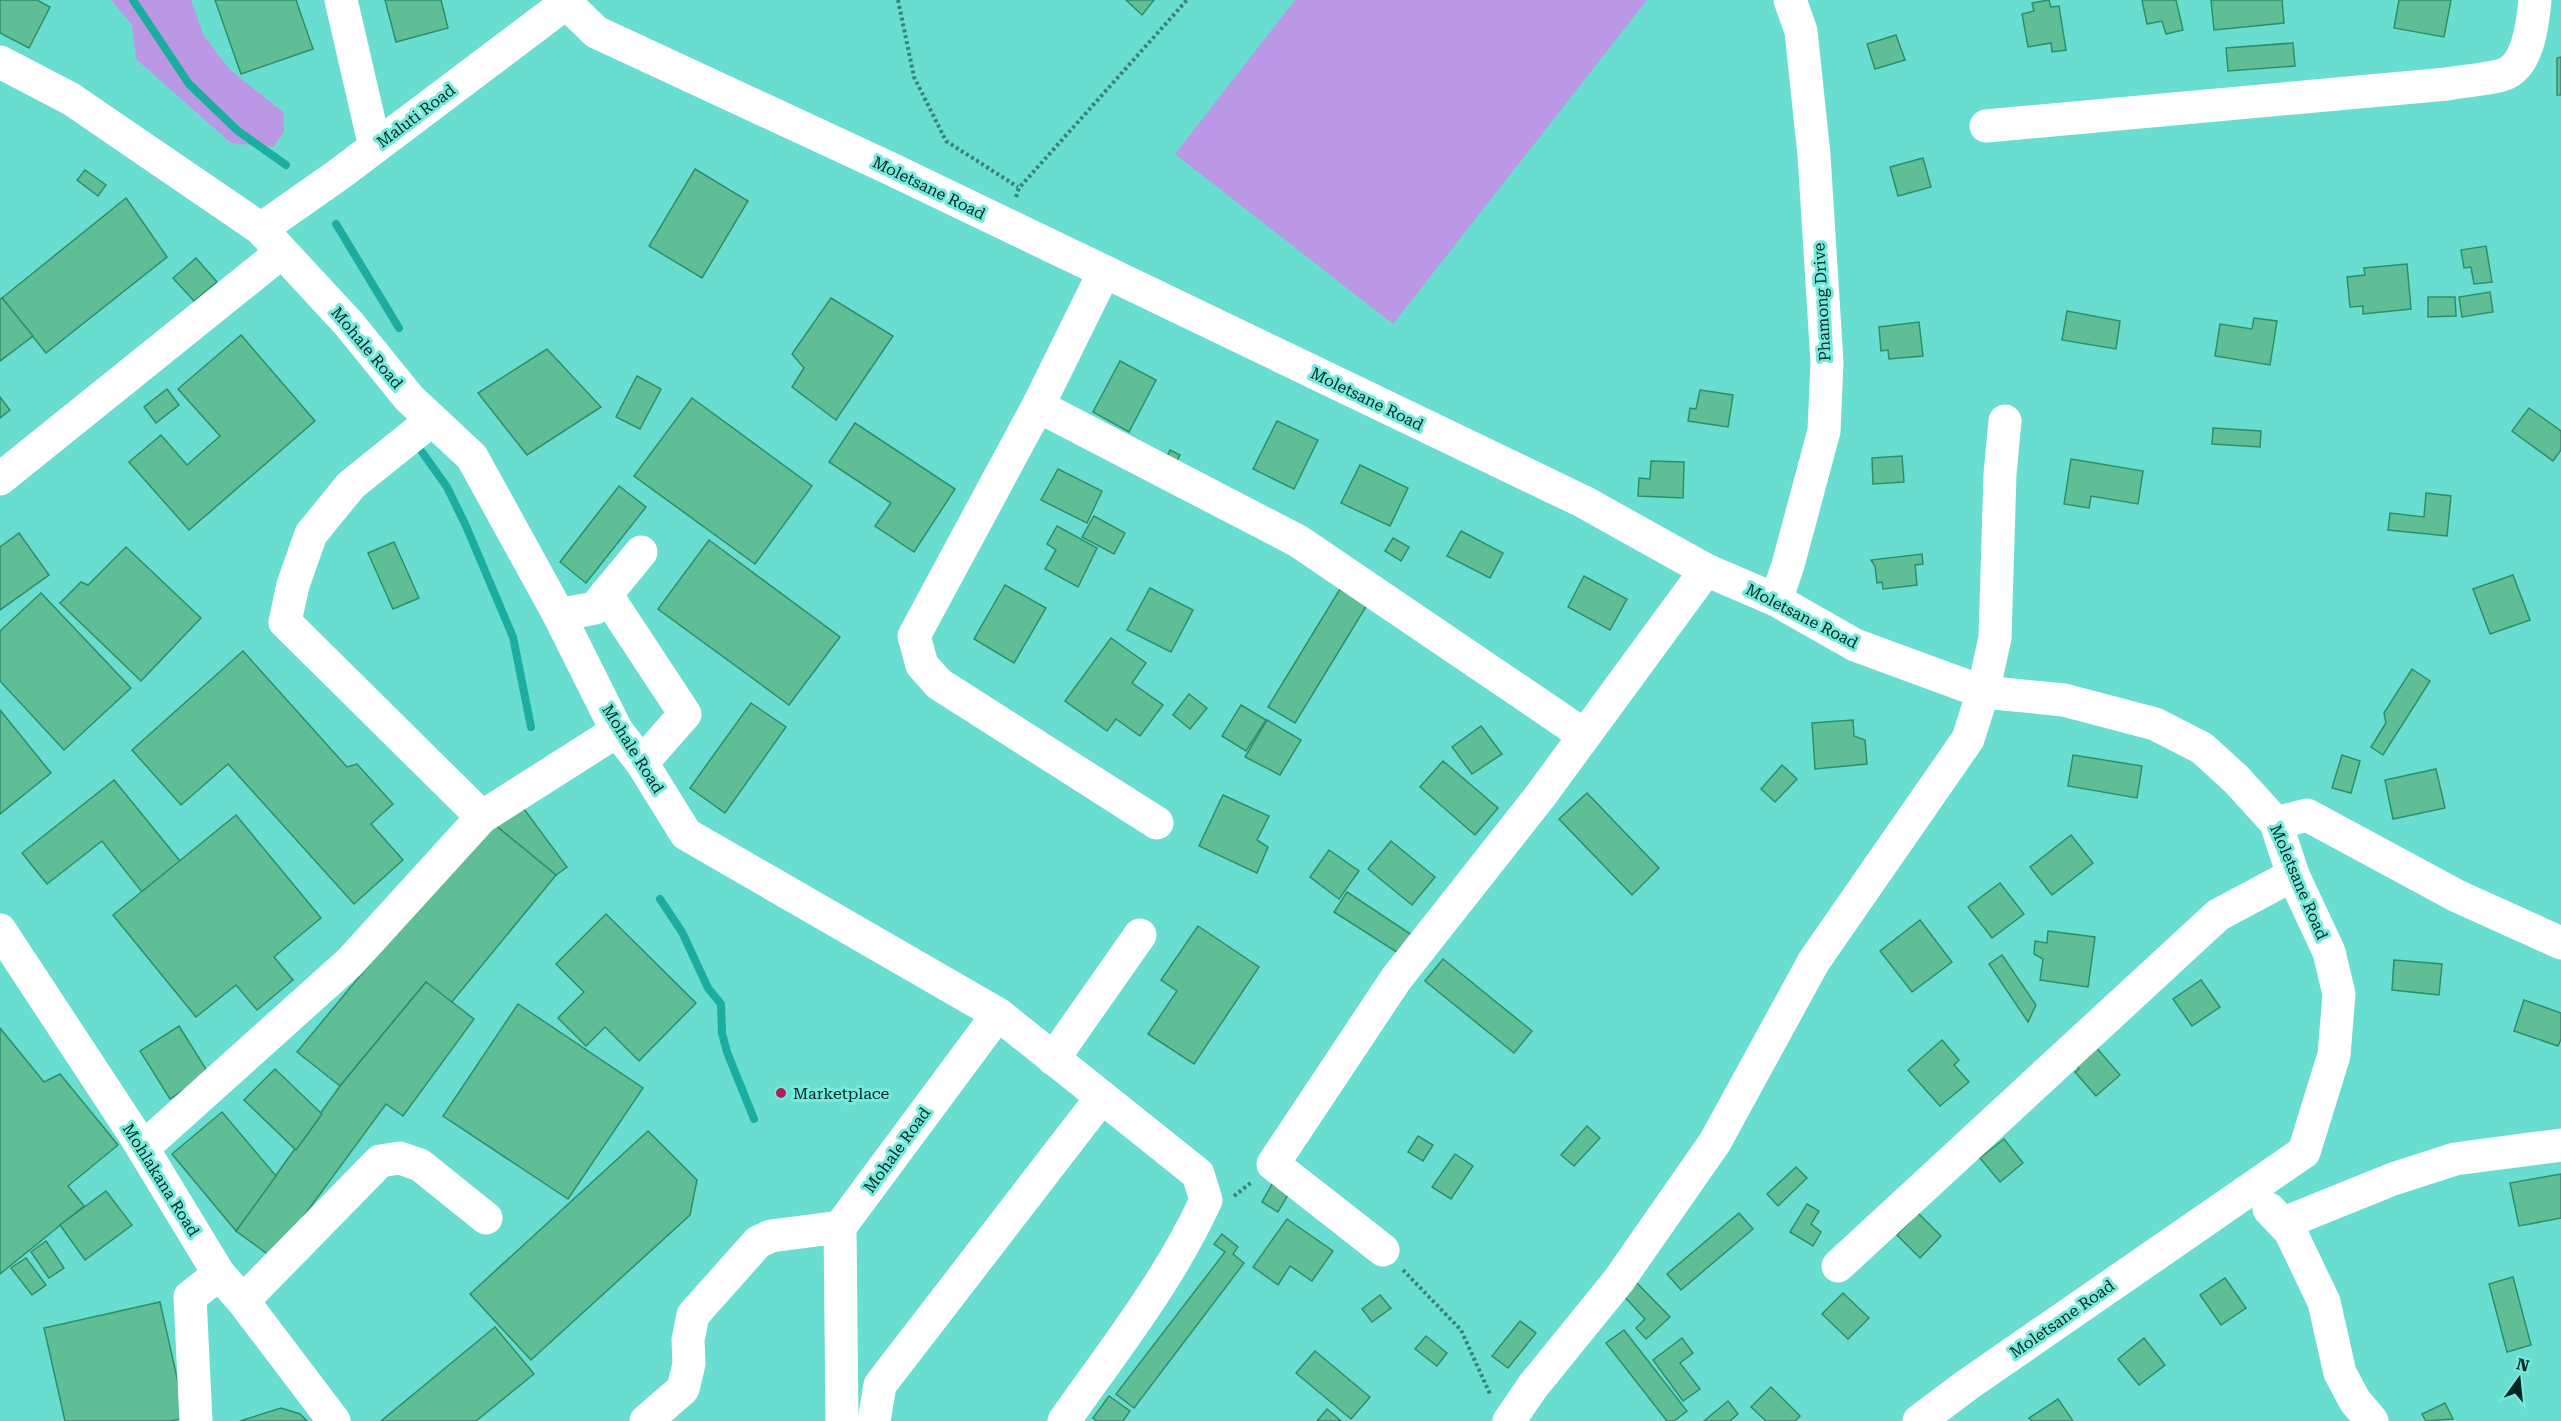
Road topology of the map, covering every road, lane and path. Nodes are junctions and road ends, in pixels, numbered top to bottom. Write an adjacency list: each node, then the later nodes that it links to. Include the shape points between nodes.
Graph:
1 (341, 0): 9 (street)
2 (898, 0): 10 (path, via 914,76 946,141)
3 (1187, 0): 10 (path)
4 (1790, 0): 21 (street, Phamong Drive, via 1801,31 1814,155 1827,362 1824,431)
5 (2535, 0): 8 (street, via 2533,26 2523,57 2508,72 2447,84)
6 (568, 2): 9 (street, Maluti Road); 11 (street, Moletsane Road, via 596,32)
7 (2, 65): 12 (street, Mohale Road, via 71,99)
8 (1986, 126)
9 (375, 147): 12 (street, Maluti Road, via 286,213)
10 (1019, 188): 11 (path)
11 (1006, 226): 13 (street, Moletsane Road)
12 (271, 240): 15 (street, Mohale Road); 17 (street, Maluti Road)
13 (1104, 272): 14 (street); 19 (street, Moletsane Road, via 1584,502)
14 (1038, 406): 25 (street, via 1298,541); 28 (street, via 914,636 922,665 939,684)
15 (432, 420): 22 (street, Mohale Road, via 472,457); 27 (street, via 351,485 311,534 285,622)
16 (2006, 421): 23 (street, via 2000,474 1995,638)
17 (0, 479)
18 (641, 552): 20 (street)
19 (1706, 570): 21 (street, Moletsane Road); 25 (street)
20 (606, 594): 22 (street, via 595,608); 26 (street, via 685,714)
21 (1776, 600): 23 (street, Moletsane Road, via 1855,645)
22 (559, 615): 24 (street, Mohale Road)
23 (1983, 692): 29 (street, Moletsane Road, via 2064,700 2155,724 2202,748); 47 (street, via 1968,740 1814,960 1715,1142 1619,1280 1533,1386)
24 (617, 730): 26 (street, Mohale Road); 27 (street)
25 (1584, 735): 43 (street, via 1396,979 1273,1164)
26 (642, 763): 34 (street, Mohale Road, via 686,834)
27 (482, 817): 38 (street, via 350,963)
28 (1157, 823)
29 (2276, 823): 30 (street, Moletsane Road); 32 (street, via 2307,815 2457,896)
30 (2293, 874): 39 (street, Moletsane Road, via 2329,952 2339,994 2334,1055 2304,1152); 44 (street, via 2218,915)
31 (1140, 935): 35 (street)
32 (2561, 943)
33 (5, 950): 38 (street, Mohlakana Road)
34 (998, 1014): 35 (street); 42 (street, Mohale Road)
35 (1053, 1059): 36 (street)
36 (1102, 1097): 52 (street, via 880,1385); 53 (street, via 1198,1174 1206,1200 1165,1275)
37 (2561, 1145): 41 (street, via 2455,1159 2393,1179)
38 (143, 1148): 45 (street, Mohlakana Road)
39 (2250, 1191): 41 (street); 54 (street, Moletsane Road)
40 (486, 1218): 46 (street, via 420,1165 400,1158 380,1161)
41 (2284, 1223): 55 (street, via 2324,1302 2340,1373 2355,1401)
42 (840, 1227): 50 (street, via 771,1236 758,1242 693,1315 683,1389); 51 (street)
43 (1383, 1250): 47 (path, via 1461,1330)
44 (1838, 1266)
45 (219, 1274): 46 (street, Mohlakana Road); 48 (street, via 190,1297)
46 (243, 1301): 49 (street, Mohlakana Road)
47 (1501, 1411)
48 (196, 1421)
49 (334, 1421)
50 (646, 1421)
51 (842, 1421)
52 (874, 1421)
53 (1064, 1421)
54 (1919, 1421)
55 (2372, 1421)

